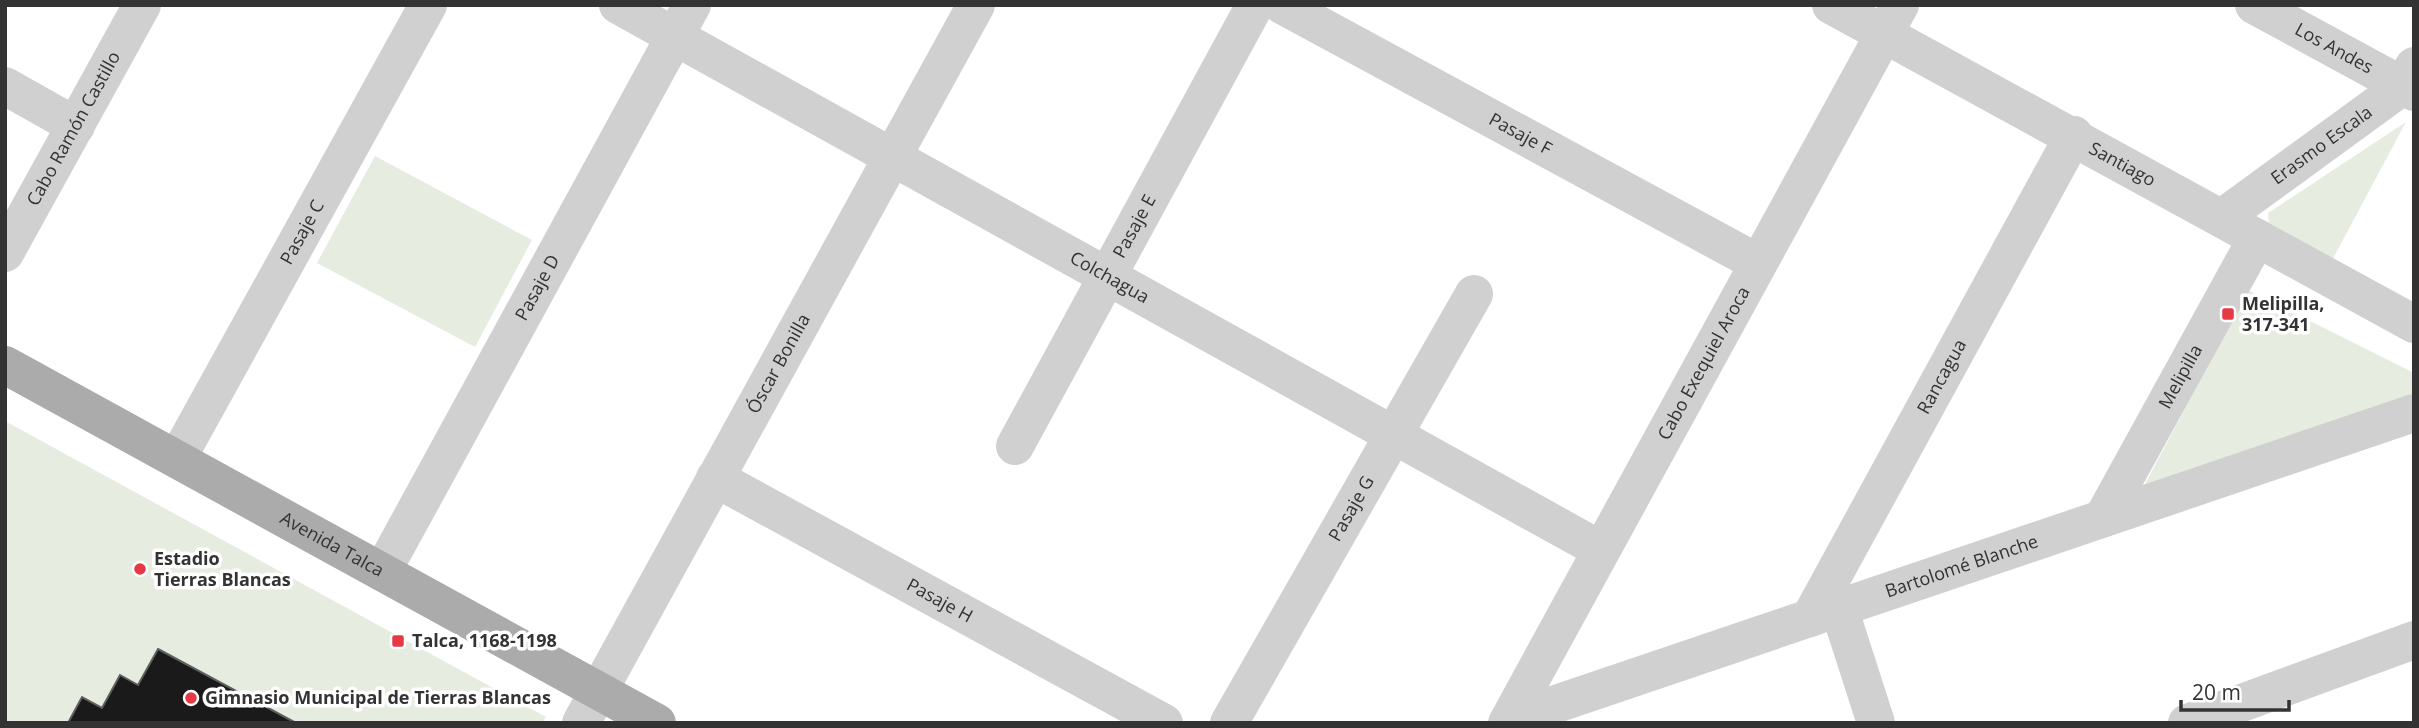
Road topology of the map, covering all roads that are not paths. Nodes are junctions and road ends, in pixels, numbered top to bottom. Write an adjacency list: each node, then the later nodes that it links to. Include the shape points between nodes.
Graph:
1 (142, 5): 13 (street, Cabo Ramón Castillo)
2 (428, 5): 27 (street, Pasaje C)
3 (618, 5): 10 (street, Colchagua)
4 (975, 5): 15 (street, Óscar Bonilla)
5 (1255, 5): 20 (street, Pasaje E)
6 (1282, 5): 19 (street, Pasaje F)
7 (1831, 5): 9 (street, Santiago)
8 (2254, 5): 11 (street, Los Andes)
9 (1892, 19): 14 (street, Santiago); 19 (street, Cabo Exequiel Aroca)
10 (684, 21): 15 (street, Colchagua); 31 (street, Pasaje D)
11 (2410, 81): 16 (street, Erasmo Escala)
12 (5, 86): 13 (street)
13 (76, 126): 18 (street, Cabo Ramón Castillo)
14 (2074, 135): 16 (street, Santiago); 32 (street, Rancagua)
15 (892, 157): 20 (street, Colchagua); 28 (street, Óscar Bonilla)
16 (2223, 217): 17 (street, Santiago)
17 (2258, 238): 22 (street, Santiago); 29 (street, Melipilla)
18 (5, 253)
19 (1758, 263): 30 (street, Cabo Exequiel Aroca)
20 (1107, 276): 25 (street, Colchagua); 26 (street, Pasaje E)
21 (1474, 294): 25 (street, Pasaje G)
22 (2414, 324)
23 (5, 365): 27 (main road, Avenida Talca)
24 (2414, 414): 29 (street, Bartolomé Blanche)
25 (1394, 435): 30 (street, Colchagua); 38 (street, Pasaje G)
26 (1015, 446)
27 (177, 459): 31 (main road, Avenida Talca)
28 (715, 478): 34 (street, Óscar Bonilla); 37 (street, Pasaje H)
29 (2104, 516): 32 (street, Bartolomé Blanche)
30 (1601, 550): 35 (street, Cabo Exequiel Aroca)
31 (382, 572): 34 (main road, Avenida Talca)
32 (1824, 613): 35 (street, Bartolomé Blanche); 39 (street)
33 (2414, 640): 40 (street)
34 (590, 707): 36 (main road, Avenida Talca)
35 (1508, 721)
36 (657, 723)
37 (1164, 723)
38 (1229, 723)
39 (1876, 723)
40 (2187, 723)

